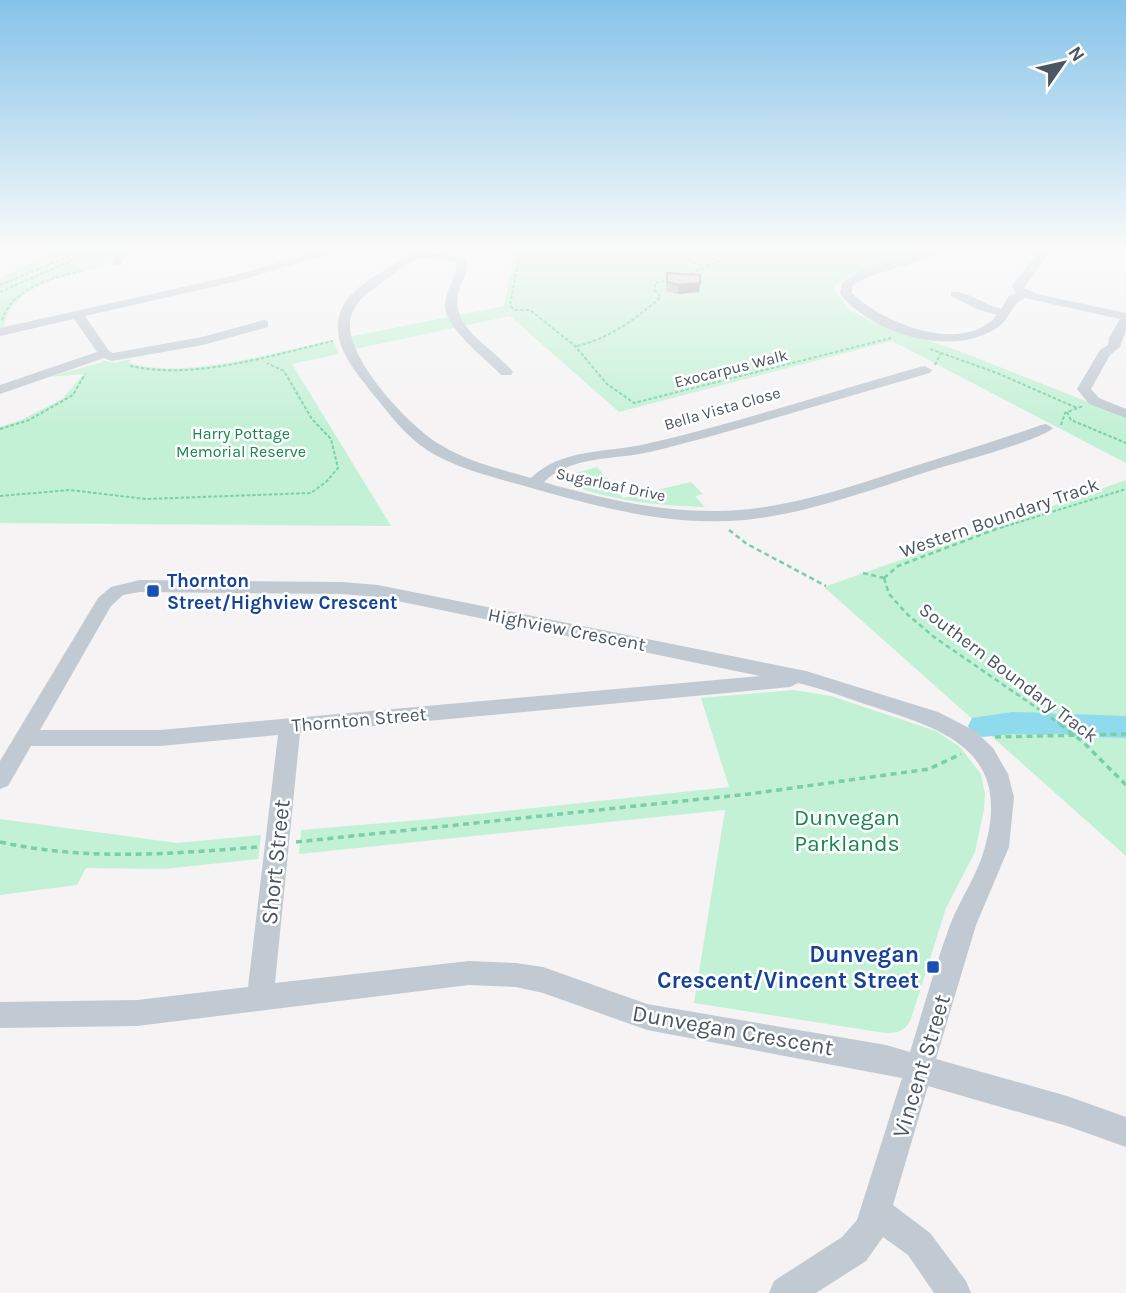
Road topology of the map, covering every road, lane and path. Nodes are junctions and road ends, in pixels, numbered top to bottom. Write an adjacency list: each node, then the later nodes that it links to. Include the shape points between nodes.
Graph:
1 (7, 307): 15 (path)
2 (106, 307): 12 (street)
3 (349, 307): 17 (street)
4 (451, 307): 25 (street, via 460,330)
5 (512, 307): 19 (path, via 530,310)
6 (648, 307): 19 (path, via 599,342)
7 (858, 307): 16 (street)
8 (982, 307): 11 (street)
9 (1007, 307): 11 (street)
10 (1081, 307): 13 (street)
11 (1004, 313): 18 (street, via 978,333)
12 (77, 314): 15 (street); 22 (street)
13 (1126, 318): 27 (street, via 1114,347 1105,353 1085,386)
14 (264, 324): 22 (street, via 190,343)
15 (1, 329)
16 (911, 331): 18 (street); 19 (path, Exocarpus Walk, via 634,403 607,384)
17 (344, 339): 22 (path, via 182,370 142,371); 34 (street, Sugarloaf Drive, via 413,435 455,460)
18 (946, 339): 21 (path)
19 (575, 346)
20 (925, 347): 21 (path)
21 (941, 354): 24 (path, via 938,362); 28 (path)
22 (100, 356): 26 (street); 32 (path, via 73,395 29,420)
23 (267, 363): 36 (path, via 284,371 312,419 331,439 338,468 311,493 146,499 70,490)
24 (925, 370): 34 (street, Bella Vista Close, via 647,448 566,460)
25 (506, 372)
26 (0, 390)
27 (1090, 399): 28 (path); 30 (street)
28 (1077, 408): 29 (path)
29 (1066, 412): 31 (path, via 1059,429); 33 (path, via 1071,420)
30 (1126, 414)
31 (1046, 428): 34 (street, Sugarloaf Drive, via 820,502 757,514 653,512)
32 (0, 429)
33 (1126, 443)
34 (533, 484)
35 (1126, 489): 39 (path, Western Boundary Track, via 1007,525 898,566)
36 (0, 496)
37 (729, 530): 40 (path)
38 (863, 573): 39 (path)
39 (884, 578): 46 (path, Southern Boundary Track, via 888,593 918,624)
40 (827, 586)
41 (725, 660): 42 (street, Highview Crescent); 43 (street, Thornton Street, via 719,678); 47 (street, Highview Crescent, via 365,589 114,585)
42 (751, 675): 43 (street, Thornton Street); 48 (street, Thornton Street, via 806,678 931,717 957,730)
43 (692, 688): 44 (street, Thornton Street)
44 (290, 726): 47 (street, Thornton Street, via 142,739); 54 (street, Short Street)
45 (1126, 734): 46 (path)
46 (1077, 737): 48 (path, via 996,737); 50 (path, Southern Boundary Track)
47 (24, 738): 49 (street, Highview Crescent)
48 (984, 755): 52 (path, via 929,769 818,785); 56 (street, Vincent Street, via 1003,797 997,847 965,918)
49 (0, 780)
50 (1126, 785)
51 (0, 842): 53 (path, via 73,855 161,855)
52 (293, 843)
53 (261, 846)
54 (260, 999): 55 (street, Dunvegan Crescent, via 137,1013); 56 (street, Dunvegan Crescent, via 468,973 516,975 647,1017 862,1053)
55 (0, 1015)
56 (921, 1068): 57 (street, Dunvegan Crescent); 58 (street, Vincent Street)
57 (1126, 1132)
58 (877, 1213): 59 (street, Vincent Street, via 854,1248); 60 (street, via 919,1244)
59 (786, 1293)
60 (954, 1293)

